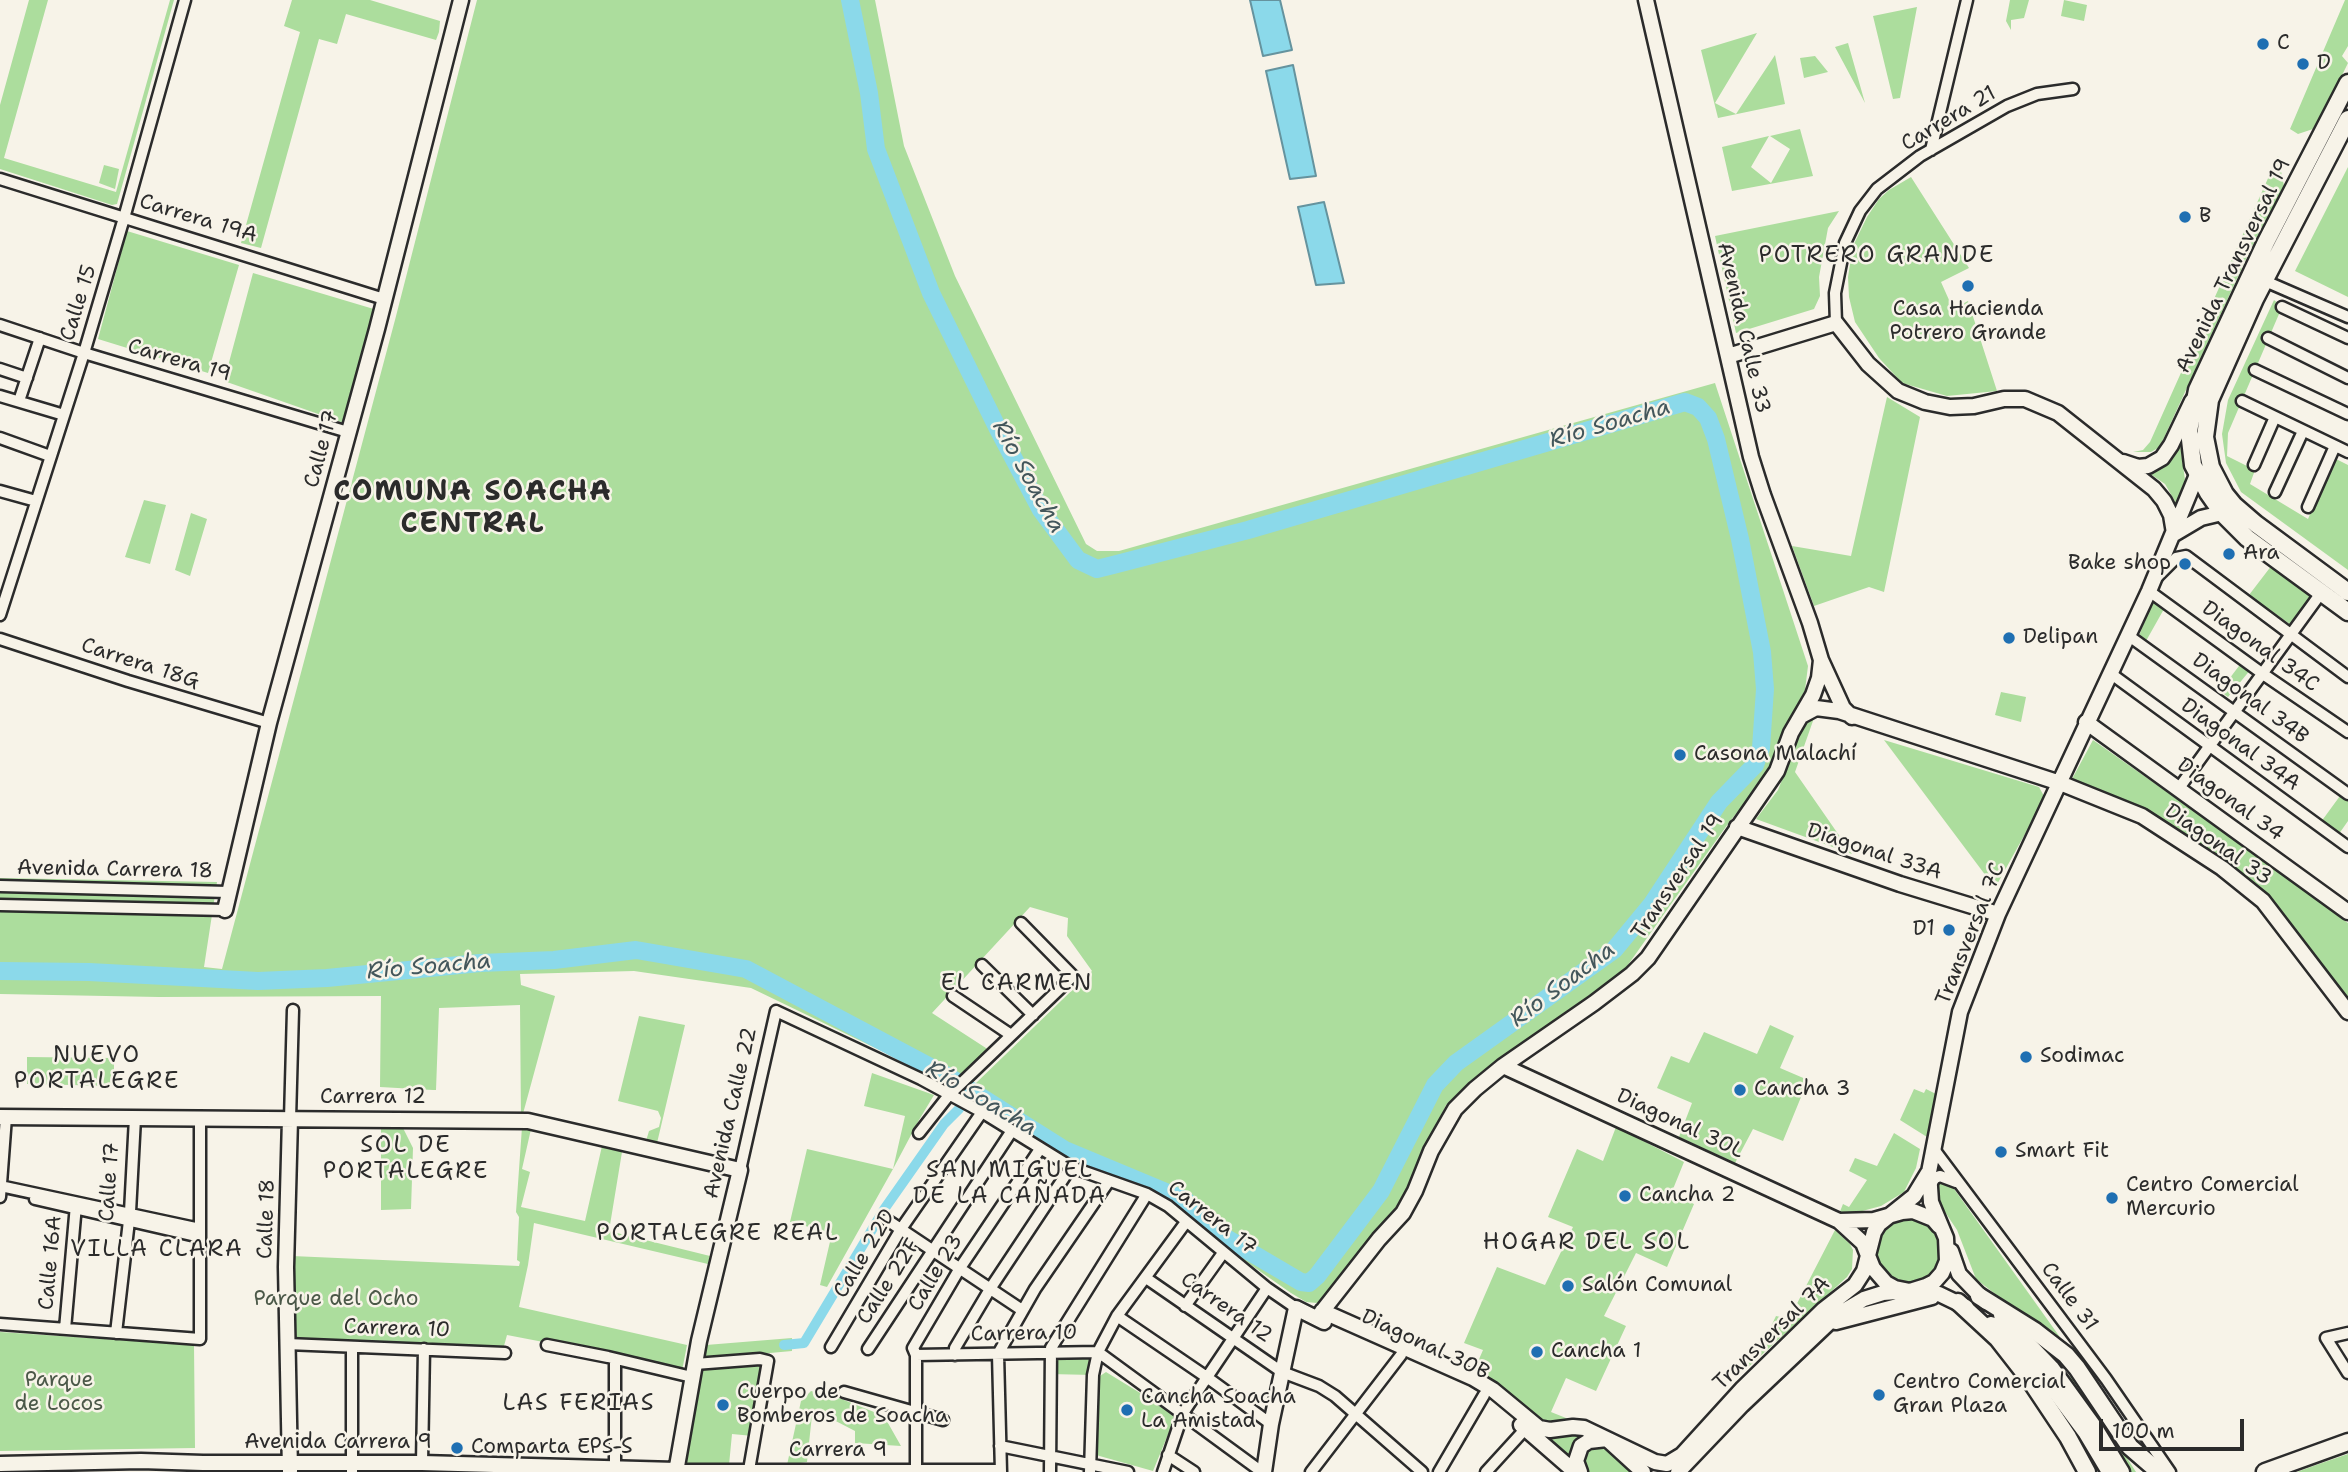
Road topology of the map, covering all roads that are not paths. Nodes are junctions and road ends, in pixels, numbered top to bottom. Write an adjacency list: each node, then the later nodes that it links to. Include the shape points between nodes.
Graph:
1 (185, 0): 10 (street, Calle 15)
2 (461, 0): 12 (main road, Calle 17)
3 (1646, 0): 21 (main road, Avenida Calle 33)
4 (1968, 0): 8 (street)
5 (2348, 83): 26 (main road, Avenida Transversal 19)
6 (2073, 89): 8 (street, Carrera 21, via 2017,101)
7 (2348, 119): 11 (main road, Avenida Transversal 19)
8 (1930, 150): 15 (street, Carrera 21, via 1877,189 1860,211 1839,270)
9 (0, 179): 10 (street, Carrera 19A)
10 (124, 218): 12 (street, Carrera 19A); 20 (street, Calle 15)
11 (2265, 281): 14 (street); 49 (main road, Avenida Transversal 19, via 2210,400 2208,456 2225,494 2256,524)
12 (384, 299): 34 (main road, Calle 17)
13 (2282, 307): 19 (street)
14 (2348, 317)
15 (1836, 323): 21 (main road); 39 (main road, via 1868,364 1898,391 1950,407 2025,399 2058,413)
16 (0, 325): 17 (street, Carrera 19)
17 (40, 338): 20 (street, Carrera 19); 24 (street)
18 (2268, 338): 25 (street)
19 (2348, 338)
20 (84, 353): 31 (street, Calle 15); 34 (street, Carrera 19)
21 (1728, 356): 56 (main road, Avenida Calle 33, via 1763,495)
22 (0, 369): 24 (street)
23 (2255, 370): 30 (street)
24 (27, 378): 28 (street)
25 (2348, 378)
26 (2197, 390): 39 (main road, via 2162,458 2138,467); 41 (main road, Avenida Transversal 19, via 2189,431)
27 (0, 396): 28 (street)
28 (19, 401): 31 (street)
29 (2242, 401): 32 (street)
30 (2348, 414)
31 (64, 415): 38 (street, Calle 15)
32 (2275, 417): 33 (street); 40 (street)
33 (2303, 431): 36 (street); 43 (street)
34 (348, 432): 64 (main road, Calle 17)
35 (0, 438): 38 (street)
36 (2335, 446): 37 (street); 45 (street)
37 (2348, 452)
38 (50, 456): 44 (street, Calle 15)
39 (2119, 460): 47 (main road, via 2164,501)
40 (2254, 465)
41 (2197, 475): 46 (main road); 47 (main road)
42 (0, 491): 44 (street)
43 (2276, 492)
44 (36, 501): 52 (street, Calle 15)
45 (2308, 507)
46 (2222, 513): 47 (main road, via 2201,517); 50 (main road, via 2247,538)
47 (2174, 534): 48 (main road)
48 (2152, 584): 53 (street, via 2176,558 2186,556); 54 (main road); 58 (street, Diagonal 34C)
49 (2348, 592)
50 (2321, 593): 51 (main road); 53 (street)
51 (2348, 612)
52 (0, 615)
53 (2292, 633): 58 (street); 59 (street)
54 (2129, 636): 57 (main road); 60 (street, Diagonal 34B)
55 (0, 639): 64 (street, Carrera 18G)
56 (1821, 660): 61 (main road, Transversal 19, via 1813,695); 62 (main road, Avenida Calle 33, via 1843,708)
57 (2110, 673): 63 (main road); 66 (street, Diagonal 34A)
58 (2263, 674): 60 (street); 65 (street, Diagonal 34C)
59 (2348, 677)
60 (2236, 712): 66 (street); 69 (street, Diagonal 34B)
61 (1801, 715): 62 (main road, Diagonal 33, via 1824,708); 70 (main road, Transversal 19, via 1777,771)
62 (1852, 717): 67 (main road, Diagonal 33)
63 (2086, 722): 67 (main road, Transversal 7C); 68 (main road, Diagonal 34)
64 (269, 723): 73 (main road, Calle 17)
65 (2348, 733)
66 (2209, 747): 68 (street); 71 (street, Diagonal 34A)
67 (2060, 783): 77 (main road, Transversal 7C); 83 (main road, Diagonal 33, via 2142,816 2222,868 2270,909)
68 (2179, 788): 76 (main road, Diagonal 34)
69 (2348, 794)
70 (1737, 827): 77 (main road, Diagonal 33A); 86 (main road, Transversal 19, via 1648,958 1594,1003)
71 (2348, 847)
72 (0, 886): 73 (street, Avenida Carrera 18)
73 (228, 892): 75 (main road, Calle 17)
74 (0, 905): 75 (street, Avenida Carrera 18)
75 (225, 910)
76 (2348, 912)
77 (1998, 914): 95 (main road, Transversal 7C, via 1960,1012)
78 (1021, 923): 84 (street, via 1073,976)
79 (982, 965): 84 (street)
80 (953, 996): 85 (street)
81 (292, 1010): 92 (street, Calle 18)
82 (776, 1011): 87 (street, Carrera 17); 98 (street, Avenida Calle 22)
83 (2348, 1012)
84 (1032, 1015): 85 (street)
85 (1011, 1035): 87 (street)
86 (1503, 1066): 110 (main road, Diagonal 30L); 128 (main road, Transversal 19, via 1455,1109 1403,1213)
87 (952, 1092): 88 (street, Carrera 17); 94 (street)
88 (982, 1112): 93 (street, Carrera 17); 112 (street, Calle 22D)
89 (3, 1116): 90 (main road, Carrera 12); 102 (street)
90 (135, 1118): 91 (main road, Carrera 12); 107 (street, Calle 17)
91 (200, 1118): 92 (main road, Carrera 12); 113 (street)
92 (290, 1119): 98 (main road, Carrera 12, via 528,1121); 136 (main road, Calle 18)
93 (1011, 1132): 96 (street, Carrera 17); 115 (street, Calle 22F)
94 (919, 1133)
95 (1933, 1148): 99 (main road, Transversal 7C); 101 (street, Calle 31)
96 (1040, 1149): 97 (street, Carrera 17); 118 (street, Calle 23)
97 (1071, 1167): 100 (street, Carrera 17); 121 (street)
98 (740, 1170): 150 (main road, Avenida Calle 22)
99 (1929, 1172): 103 (main road, Transversal 7C); 108 (main road, Transversal 7C, via 1914,1196)
100 (1110, 1181): 104 (street, Carrera 17); 127 (street)
101 (1960, 1184): 103 (street, via 1940,1176); 200 (street, Calle 31)
102 (1, 1187): 105 (street); 106 (street)
103 (1929, 1187): 114 (main road, Transversal 7C)
104 (1147, 1194): 111 (street, Carrera 17); 146 (street)
105 (0, 1197)
106 (76, 1205): 107 (street); 131 (street, Calle 16A)
107 (130, 1217): 113 (street); 133 (street, Calle 17)
108 (1888, 1217): 110 (main road); 114 (main road, via 1923,1213); 117 (main road, Transversal 7A, via 1874,1232)
109 (887, 1220): 112 (street)
110 (1839, 1220): 117 (main road, via 1863,1243)
111 (1186, 1222): 116 (street, Carrera 17); 119 (street)
112 (901, 1229): 115 (street); 139 (street, Calle 22D)
113 (200, 1233): 133 (street, via 200,1339)
114 (1946, 1238): 122 (main road, Transversal 7C, via 1947,1261 1942,1273); 123 (main road, via 1959,1274)
115 (932, 1250): 118 (street); 141 (street, Calle 22F)
116 (1223, 1253): 120 (street, Carrera 17); 125 (street)
117 (1869, 1256): 122 (main road, via 1886,1283); 163 (main road, Transversal 7A, via 1855,1285 1823,1310 1674,1461 1660,1464)
118 (960, 1268): 121 (street); 142 (street, Calle 23)
119 (1146, 1278): 125 (street, Carrera 12); 129 (street)
120 (1267, 1288): 126 (street, Carrera 17); 135 (street)
121 (990, 1289): 127 (street); 143 (street)
122 (1910, 1291): 124 (main road, via 1932,1292); 132 (main road, Transversal 7A, via 1864,1299)
123 (1979, 1296): 162 (main road, via 2032,1345 2072,1395); 166 (main road, via 2066,1355)
124 (1953, 1300): 132 (main road, via 1923,1299 1836,1322); 162 (main road, via 2015,1345); 183 (main road, via 1998,1339 2030,1380)
125 (1185, 1306): 135 (street, Carrera 12)
126 (1296, 1308): 128 (main road, Carrera 17); 151 (main road)
127 (1022, 1310): 147 (street)
128 (1320, 1315): 148 (main road, Diagonal 30B); 161 (main road, Diagonal 30B, via 1473,1378 1493,1390)
129 (1117, 1317): 144 (street); 153 (street)
130 (0, 1324): 131 (street)
131 (65, 1329): 133 (street)
132 (1819, 1331): 195 (main road, Transversal 7A)
133 (116, 1333)
134 (2348, 1333): 152 (street, via 2326,1338)
135 (1233, 1338): 151 (street, Carrera 12); 153 (street)
136 (287, 1344): 138 (street, Carrera 10); 171 (main road, Calle 18)
137 (547, 1345): 149 (street)
138 (352, 1347): 140 (street, Carrera 10); 172 (street)
139 (831, 1348)
140 (424, 1349): 145 (street, Carrera 10); 173 (street)
141 (868, 1349)
142 (915, 1351): 143 (street, Carrera 10); 156 (street, Calle 23)
143 (955, 1351): 147 (street, Carrera 10)
144 (1098, 1352): 146 (street, Carrera 10); 157 (street, Carrera 10); 175 (street, via 1093,1375)
145 (505, 1353)
146 (1050, 1353): 147 (street, Carrera 10); 168 (street)
147 (998, 1354): 165 (street)
148 (1401, 1355): 155 (main road, Diagonal 30B); 158 (street)
149 (615, 1359): 150 (street); 174 (street)
150 (693, 1371): 176 (street, via 768,1361); 177 (main road, Avenida Calle 22)
151 (1282, 1372): 158 (street, Carrera 12, via 1319,1386); 160 (main road)
152 (2348, 1373)
153 (1208, 1378): 157 (street); 160 (street)
154 (844, 1392): 156 (street)
155 (1484, 1395): 161 (main road, Diagonal 30B); 191 (street)
156 (916, 1412): 159 (street); 180 (street, Calle 23)
157 (1183, 1413): 167 (street); 188 (street, Carrera 10)
158 (1356, 1414): 189 (street); 190 (street, Carrera 12)
159 (943, 1420)
160 (1271, 1424): 188 (main road)
161 (1528, 1426): 163 (main road, via 1550,1430 1578,1427); 192 (street); 193 (main road, Diagonal 30B)
162 (2089, 1429): 196 (main road); 197 (main road)
163 (1607, 1439): 193 (main road, via 1581,1446 1576,1455); 194 (main road)
164 (2348, 1442): 201 (main road)
165 (1000, 1446): 168 (street); 182 (street)
166 (2130, 1447): 198 (main road); 199 (main road)
167 (1168, 1455): 186 (street); 187 (street)
168 (1049, 1456): 175 (street); 184 (street)
169 (142, 1466): 170 (main road, Avenida Carrera 9); 171 (main road, Avenida Carrera 9)
170 (7, 1467)
171 (290, 1468): 172 (main road, Avenida Carrera 9)
172 (352, 1468): 173 (main road, Avenida Carrera 9)
173 (422, 1468): 174 (main road, Avenida Carrera 9)
174 (615, 1468): 177 (main road, Avenida Carrera 9)
175 (1091, 1468): 185 (street)
176 (749, 1470): 177 (street, Carrera 9); 178 (street, Carrera 9)
177 (676, 1471)
178 (773, 1471): 179 (street, Carrera 9)
179 (832, 1471): 180 (street, Carrera 9)
180 (916, 1471): 181 (street, Carrera 9)
181 (964, 1471): 182 (street, Carrera 9)
182 (1001, 1471)
183 (2086, 1471)
184 (1050, 1472)
185 (1128, 1472)
186 (1163, 1472)
187 (1194, 1472)
188 (1263, 1472)
189 (1311, 1472)
190 (1422, 1472)
191 (1439, 1472)
192 (1486, 1472)
193 (1578, 1472)
194 (1643, 1472)
195 (1678, 1472)
196 (2109, 1472)
197 (2122, 1472)
198 (2143, 1472)
199 (2159, 1472)
200 (2170, 1472)
201 (2266, 1472)

